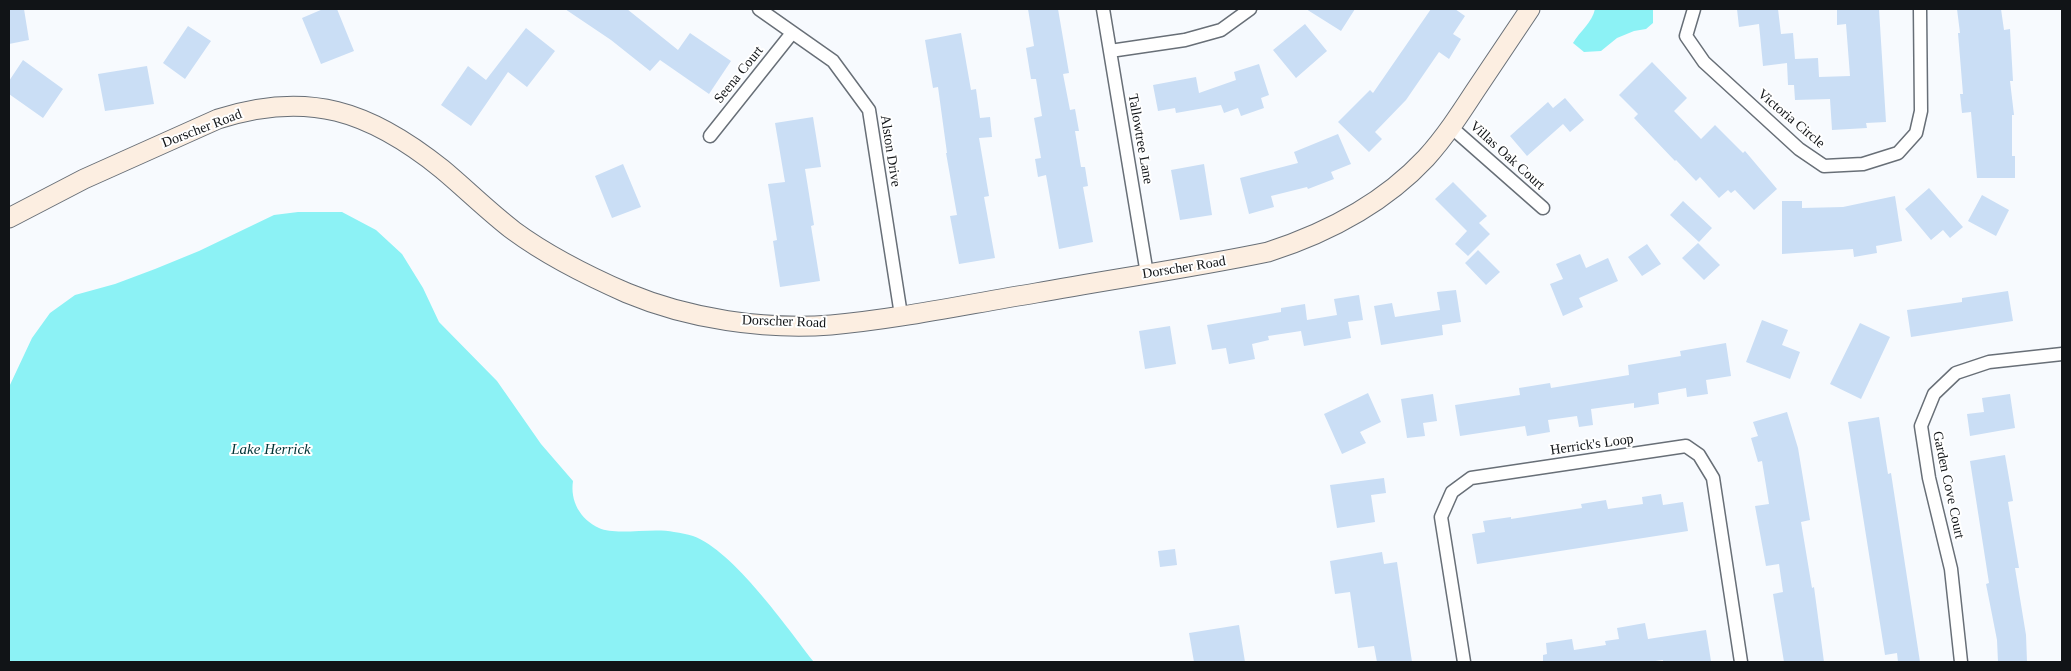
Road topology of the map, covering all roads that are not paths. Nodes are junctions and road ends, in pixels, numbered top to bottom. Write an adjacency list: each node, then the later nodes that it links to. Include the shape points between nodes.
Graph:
1 (759, 9): 7 (street, Alston Drive)
2 (1103, 9): 8 (street, Tallowtree Lane)
3 (1250, 9): 8 (street, via 1221,30 1184,40)
4 (1530, 9): 9 (street, Dorscher Road)
5 (1694, 9): 6 (street, Victoria Circle, via 1686,36 1704,62 1799,149 1824,166 1864,164 1898,153 1916,133 1921,110)
6 (1920, 9)
7 (792, 33): 10 (street, Seena Court); 14 (street, Alston Drive, via 832,61 869,110)
8 (1110, 51): 13 (street, Tallowtree Lane)
9 (1451, 127): 11 (street, Villas Oak Court); 13 (street, Dorscher Road, via 1402,181 1366,208 1334,226 1268,252)
10 (710, 136)
11 (1543, 208)
12 (9, 218): 14 (street, Dorscher Road, via 84,179 218,119 241,112 296,106 354,115 386,129 422,153 513,230 580,271 629,294 705,316 788,326 830,325)
13 (1147, 274): 14 (street, Dorscher Road)
14 (900, 315)
15 (2062, 354): 18 (street, Garden Cove Court, via 1989,362 1956,373 1934,394 1921,426 1929,478 1951,569)
16 (1464, 662): 17 (street, Herrick's Loop, via 1441,517 1452,492 1471,478 1686,446 1699,455 1713,478)
17 (1741, 662)
18 (1961, 662)

